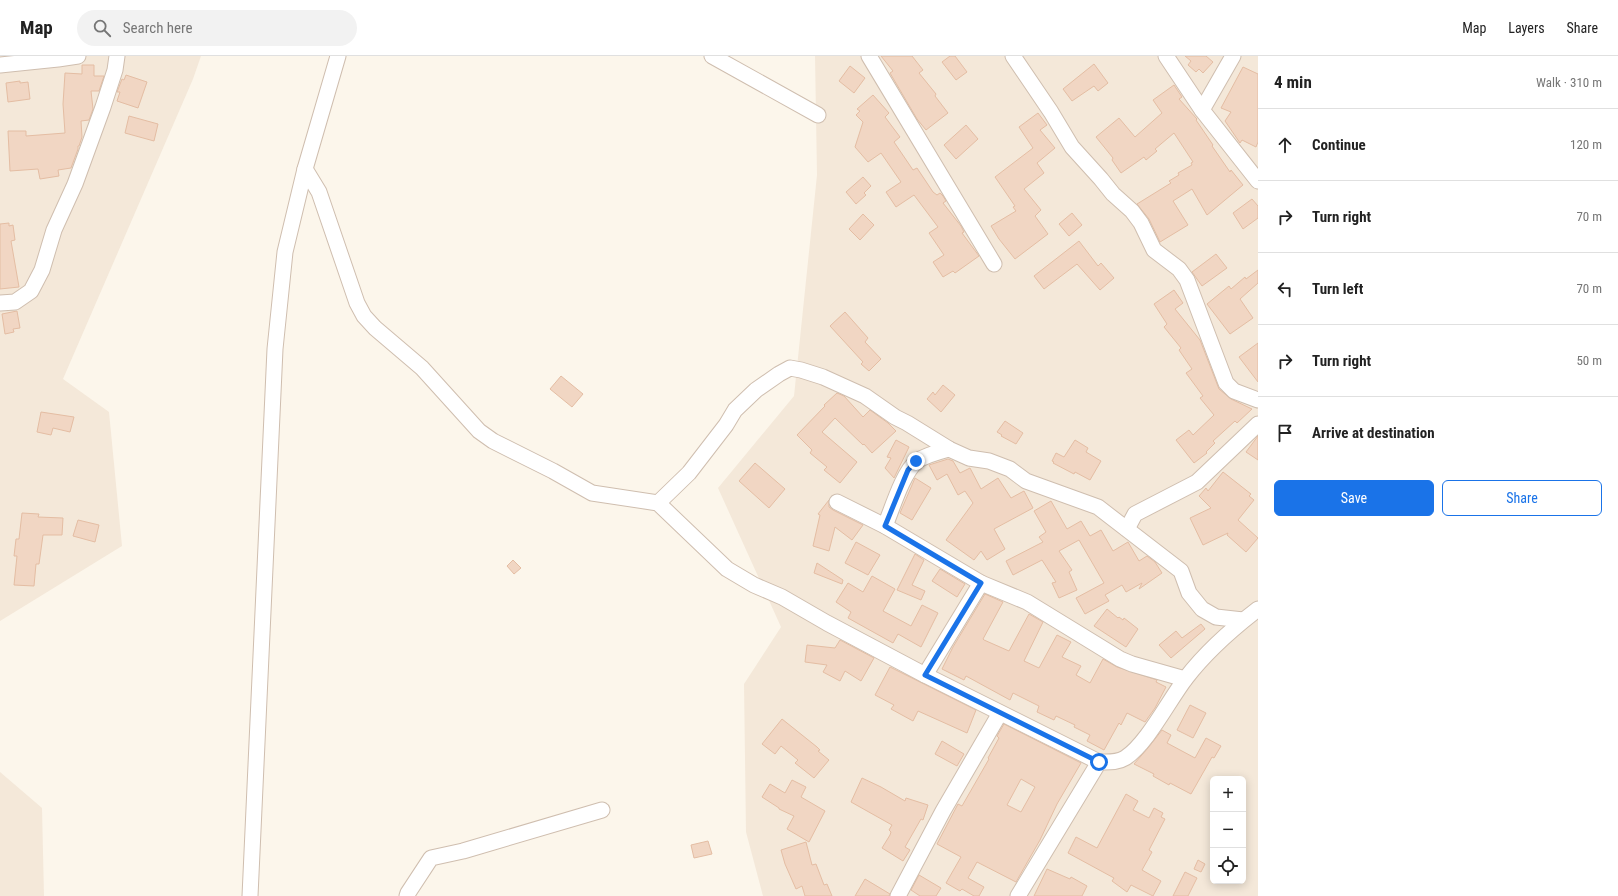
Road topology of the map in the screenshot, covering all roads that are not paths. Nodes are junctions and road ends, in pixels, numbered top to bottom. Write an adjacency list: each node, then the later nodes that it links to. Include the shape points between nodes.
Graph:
1 (78, 56): 9 (street)
2 (117, 56): 15 (street, via 103,107 75,184 54,230 42,270 31,292 15,302)
3 (338, 56): 12 (street)
4 (712, 56): 11 (street)
5 (869, 56): 14 (street)
6 (1013, 56): 16 (street, via 1072,147 1113,194 1132,211 1154,250 1179,269 1188,280 1226,384 1234,391)
7 (1166, 56): 10 (street)
8 (1232, 56): 10 (street)
9 (0, 64)
10 (1202, 110): 13 (street)
11 (818, 115)
12 (305, 169): 20 (street, via 319,192 356,303 364,316 422,368 478,431 592,493); 33 (street, via 286,252 275,349)
13 (1258, 180)
14 (994, 264)
15 (0, 303)
16 (1258, 400)
17 (1258, 424): 22 (street, via 1197,482)
18 (949, 449): 20 (street, via 865,396 823,377 790,368 756,390 735,410 689,473); 21 (street, via 969,458 989,461 1010,469 1026,480); 23 (street, via 916,461 908,470)
19 (837, 502): 23 (street)
20 (658, 503): 28 (street, via 727,569)
21 (1098, 507): 22 (street); 24 (street)
22 (1135, 514): 24 (street)
23 (885, 526): 25 (street)
24 (1127, 529): 27 (street, via 1180,571 1189,593 1202,609 1216,617)
25 (981, 583): 28 (street); 29 (street, via 1027,602 1120,659)
26 (1258, 609): 27 (street)
27 (1244, 620): 29 (street, via 1202,659)
28 (925, 675): 30 (street)
29 (1185, 679): 31 (street, via 1139,746 1116,762)
30 (1000, 712): 31 (street); 35 (street)
31 (1099, 762): 36 (street)
32 (602, 810): 34 (street, via 431,858)
33 (250, 896)
34 (407, 896)
35 (898, 896)
36 (1018, 896)

